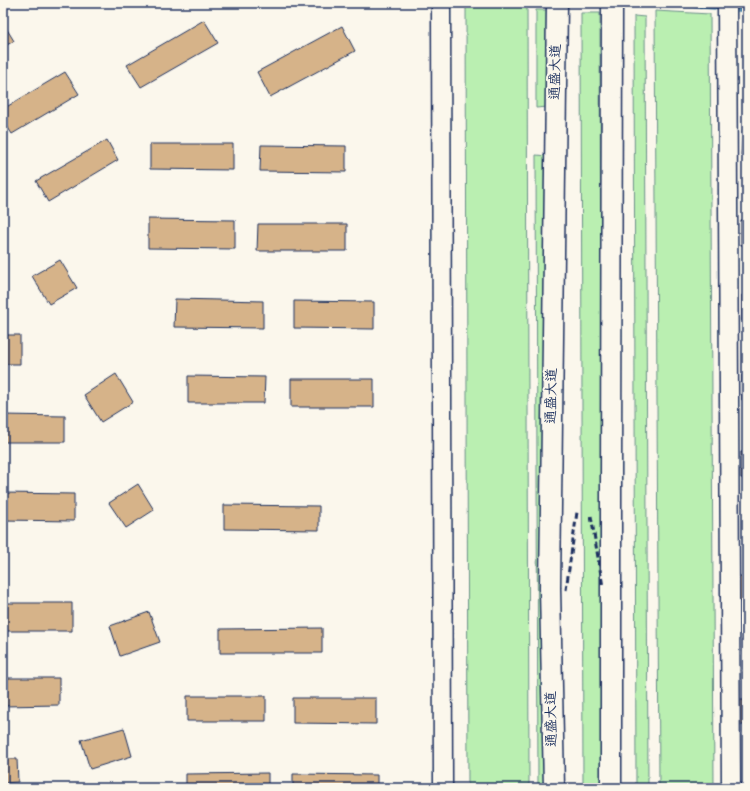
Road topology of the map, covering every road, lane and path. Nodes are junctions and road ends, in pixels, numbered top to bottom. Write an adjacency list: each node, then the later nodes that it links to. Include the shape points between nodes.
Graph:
1 (441, 3): 5 (street)
2 (612, 7): 7 (main road)
3 (557, 9): 6 (main road, 通盛大道, via 550,588)
4 (727, 9): 8 (street)
5 (443, 788)
6 (554, 788)
7 (611, 788)
8 (731, 788)

